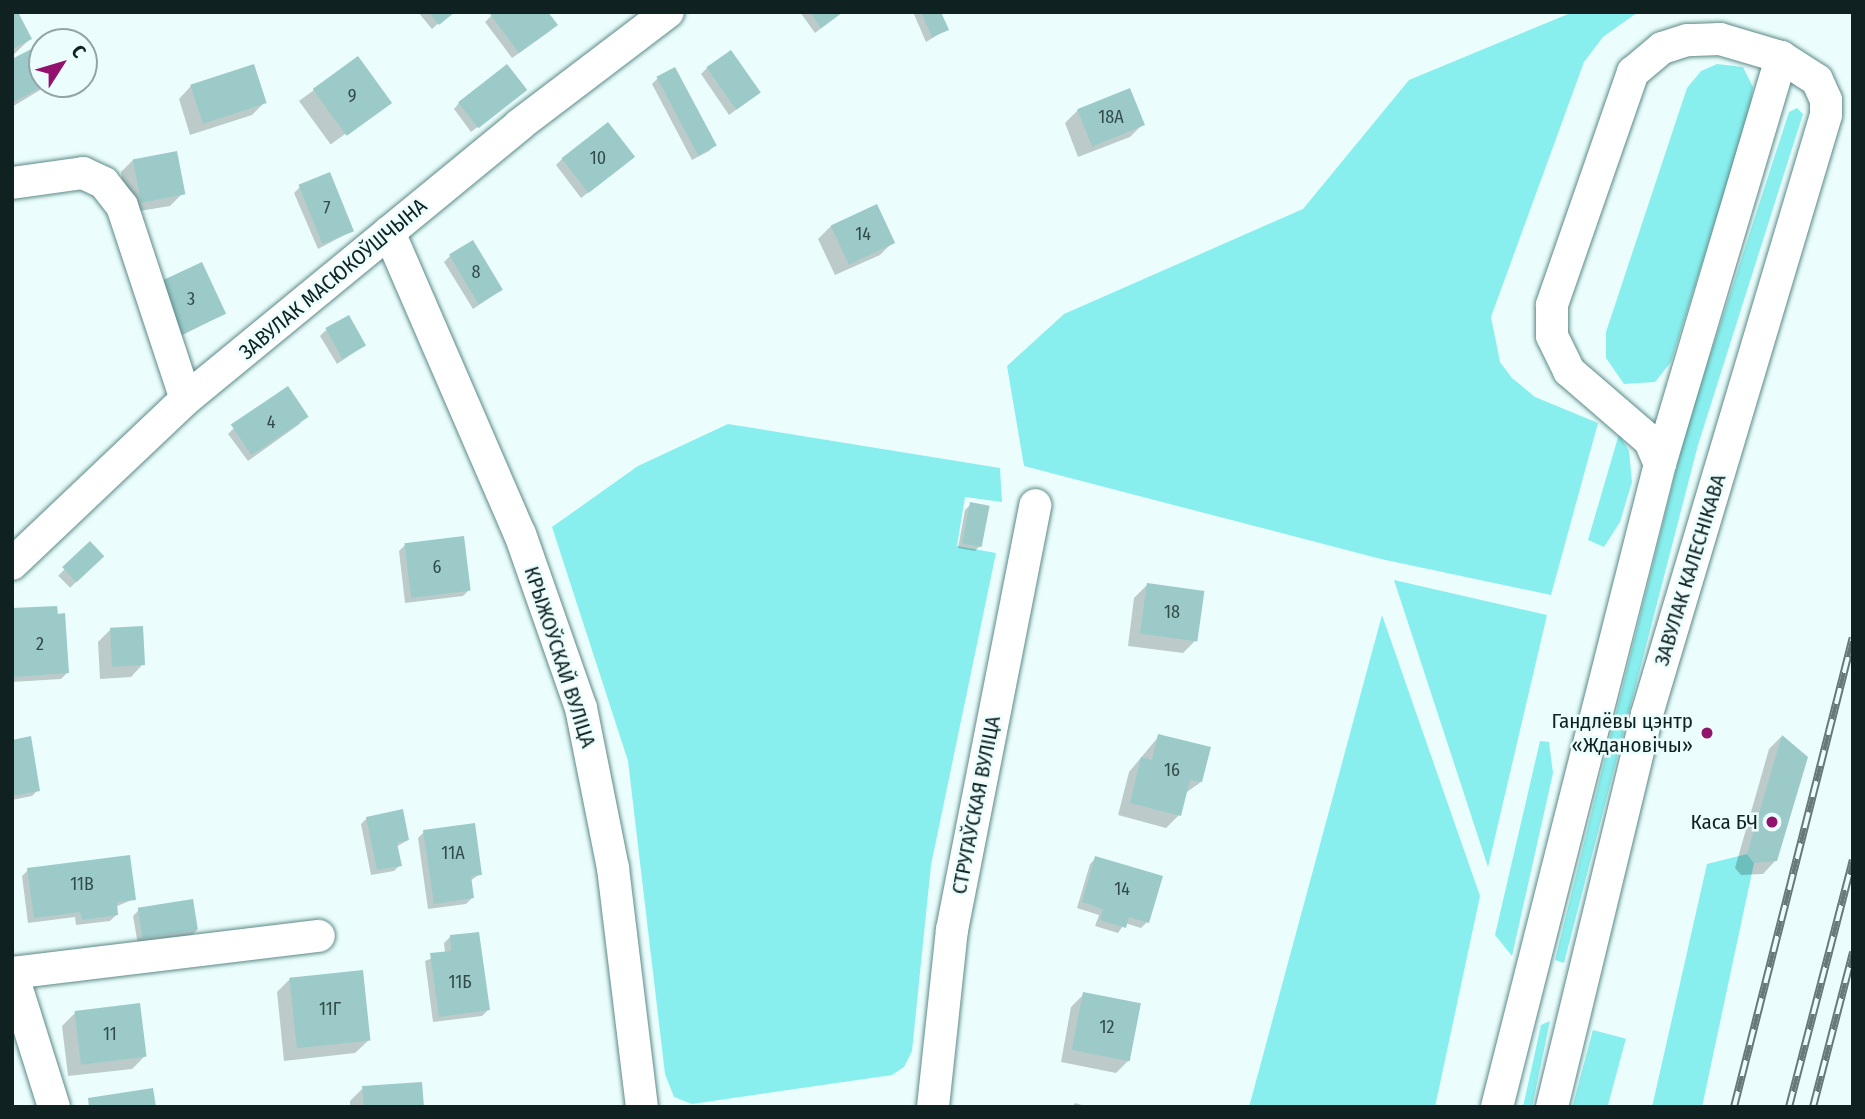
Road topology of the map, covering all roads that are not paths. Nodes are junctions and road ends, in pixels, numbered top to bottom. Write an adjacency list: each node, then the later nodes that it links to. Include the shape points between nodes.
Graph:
1 (668, 12): 4 (street, ЗАВУЛАК МАСЮКОЎШЧЫНА, via 519,125)
2 (1781, 57): 6 (street); 6 (street, ЗАВУЛАК КАЛЕСНІКАВА, via 1720,39 1687,40 1647,56 1627,84 1552,305 1552,336 1569,371 1650,441); 15 (street, ЗАВУЛАК КАЛЕСНІКАВА, via 1817,80 1826,100 1822,136 1647,714)
3 (12, 183): 5 (street, via 83,173 104,183 122,206)
4 (389, 232): 5 (street, ЗАВУЛАК МАСЮКОЎШЧЫНА); 12 (street, КРЫЖОЎСКАЙ ВУЛІЦА, via 520,534 581,708 613,868)
5 (186, 399): 8 (street, ЗАВУЛАК МАСЮКОЎШЧЫНА)
6 (1660, 464): 14 (street)
7 (1035, 505): 13 (street, СТРУГАЎСКАЯ ВУЛІЦА, via 952,930)
8 (12, 564)
9 (319, 936): 10 (street)
10 (12, 973): 11 (street)
11 (54, 1107)
12 (642, 1107)
13 (932, 1107)
14 (1497, 1107)
15 (1552, 1107)

